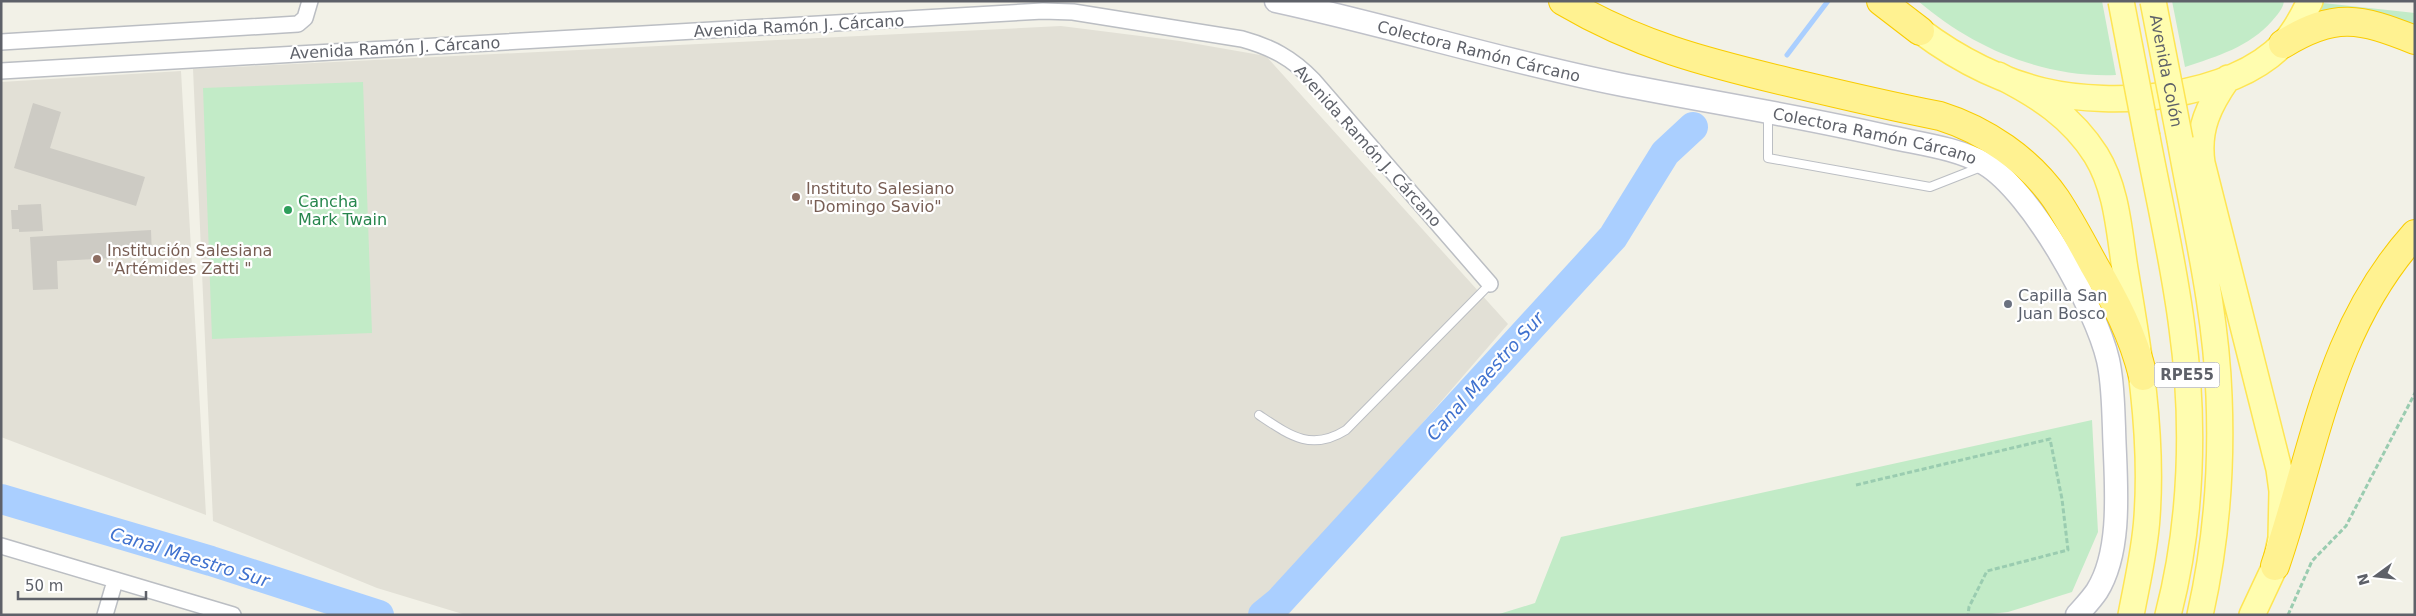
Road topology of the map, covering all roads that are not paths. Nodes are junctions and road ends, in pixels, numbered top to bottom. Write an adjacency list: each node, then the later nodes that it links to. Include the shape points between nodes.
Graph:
1 (310, 1): 12 (street, via 305,18 298,24)
2 (1276, 1): 17 (main road, Colectora Ramón Cárcano, via 1526,65)
3 (1563, 1): 21 (highway, via 1624,34 1673,52 1732,69 1940,116 1970,127 2003,147 2056,199 2124,320)
4 (1881, 1): 10 (highway)
5 (1888, 1): 10 (main road)
6 (2121, 1): 32 (main road, Avenida Colón / RPE55, bridge, via 2178,296 2188,396 2186,499)
7 (2152, 1): 33 (main road, Avenida Colón / RPE55, bridge, via 2214,337 2219,395 2216,510)
8 (2310, 1): 13 (main road)
9 (1075, 7): 14 (street, Avenida Ramón J. Cárcano); 20 (street, Avenida Ramón J. Cárcano, via 1242,39 1284,54 1313,80)
10 (1920, 31): 15 (main road, via 1957,57)
11 (2415, 40): 13 (highway, via 2365,23 2339,21 2310,28)
12 (1, 42)
13 (2283, 44): 16 (main road, via 2264,59)
14 (1, 71)
15 (1998, 76): 16 (main road, via 2063,95 2125,98 2184,92); 21 (main road, via 2043,98 2059,111 2085,139 2106,175 2116,212)
16 (2228, 78): 24 (main road, via 2205,118 2200,152 2279,469 2282,513)
17 (1768, 112): 18 (main road, Colectora Ramón Cárcano, via 1926,144); 18 (lane, via 1768,158 1930,187)
18 (1986, 165): 29 (main road, Colectora Ramón Cárcano, via 2029,206 2047,233 2086,302 2108,360 2114,423 2114,534 2106,572 2098,590)
19 (2415, 234): 24 (highway, via 2398,252 2366,301 2341,351)
20 (1490, 284): 22 (lane, via 1346,430 1331,439 1314,441 1287,433)
21 (2143, 376): 25 (main road, via 2149,491)
22 (1259, 415)
23 (1, 546): 26 (street)
24 (2276, 566): 34 (main road)
25 (2138, 578): 30 (main road); 31 (main road)
26 (115, 581): 27 (street); 28 (street)
27 (105, 615)
28 (233, 615)
29 (2077, 615)
30 (2125, 615)
31 (2131, 615)
32 (2168, 615)
33 (2200, 615)
34 (2252, 615)

